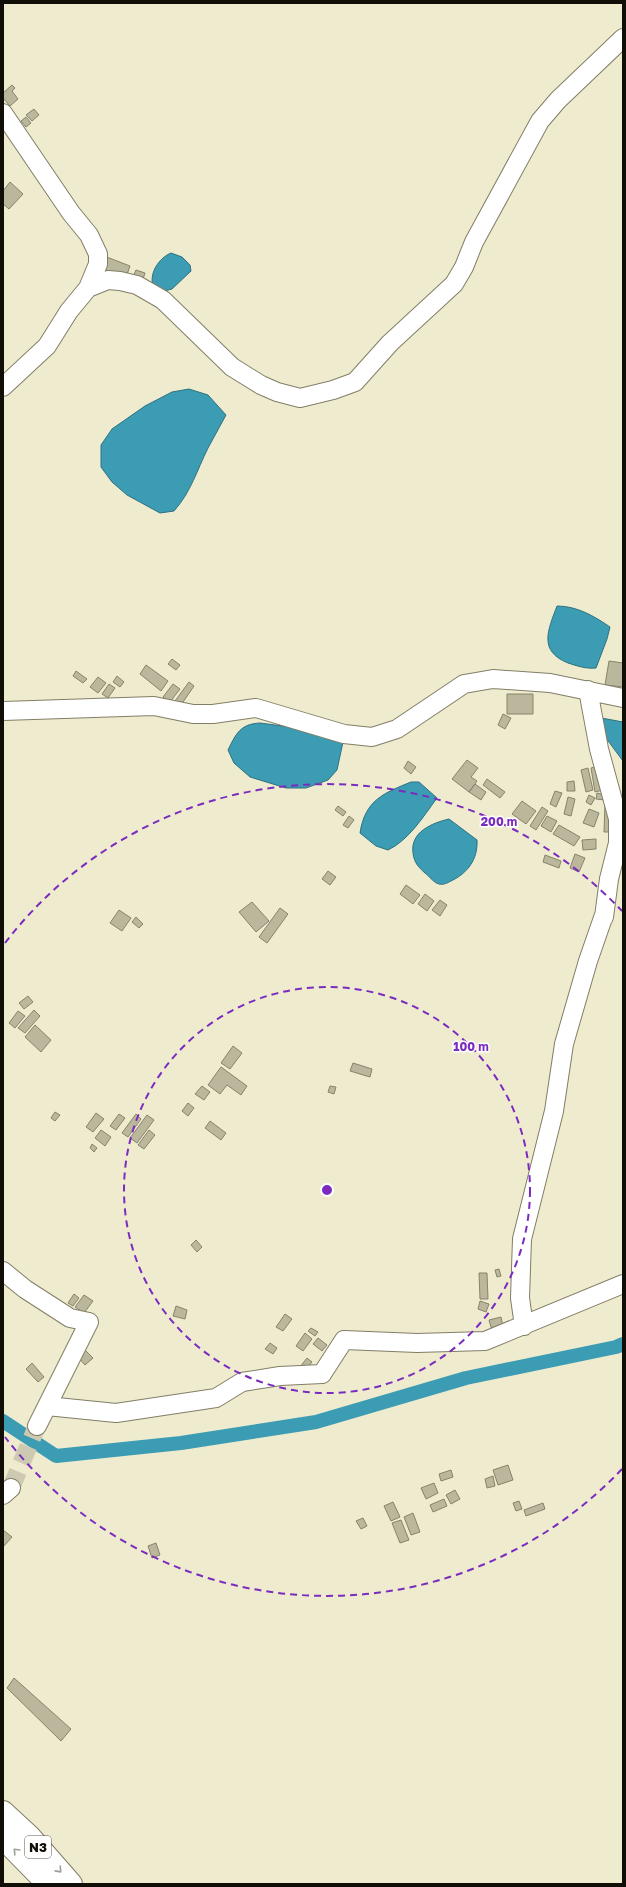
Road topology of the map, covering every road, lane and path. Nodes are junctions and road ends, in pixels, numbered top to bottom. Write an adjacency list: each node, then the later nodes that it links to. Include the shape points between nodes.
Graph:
1 (623, 38): 3 (street, via 558,100 540,121 454,284 390,343 355,382 300,398 277,392 232,366 163,300 120,280 108,280)
2 (3, 113): 3 (street, via 71,213 90,235 98,254 98,264)
3 (88, 288): 4 (street, via 69,311 47,346)
4 (3, 386)
5 (588, 690): 6 (street); 7 (street, via 550,683 493,679 464,684 397,729 372,736 344,734 256,708 213,714 193,714 154,706); 10 (street, via 599,749 618,819 618,843 609,879 604,916 564,1044 554,1111 522,1239 520,1298)
6 (623, 698)
7 (3, 711)
8 (3, 1271): 11 (street, via 24,1289 70,1318 89,1322)
9 (623, 1284): 10 (street)
10 (524, 1326): 11 (street, via 485,1341 417,1343 344,1340 322,1374 280,1376 242,1382 216,1398 116,1413)
11 (47, 1406): 12 (street)
12 (37, 1426)
13 (3, 1812): 16 (highway, N3, one-way to 16, via 29,1836)
14 (3, 1838): 15 (highway, N3, one-way to 14)
15 (48, 1884)
16 (71, 1884)

